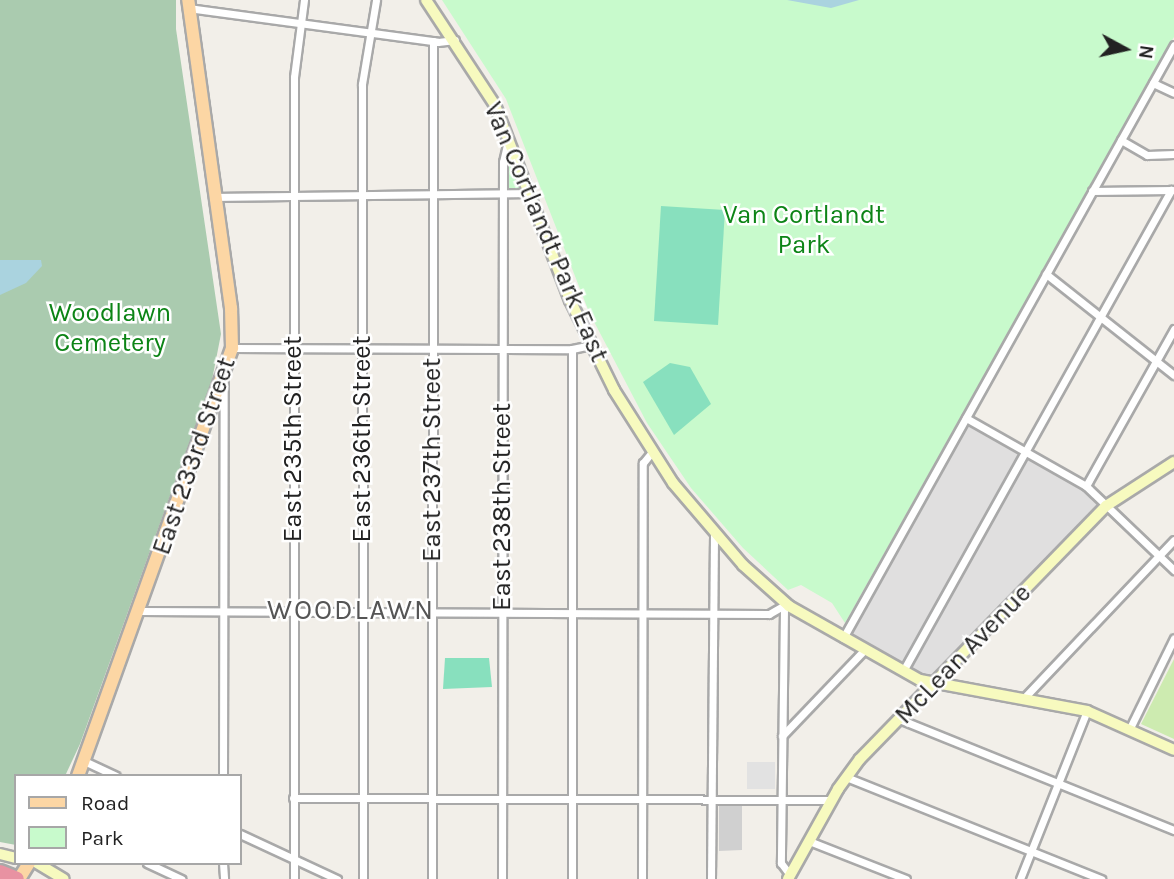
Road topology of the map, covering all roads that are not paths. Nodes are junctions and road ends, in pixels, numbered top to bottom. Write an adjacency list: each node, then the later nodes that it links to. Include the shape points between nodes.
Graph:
1 (304, 0): 5 (street, East 235th Street)
2 (376, 0): 6 (street, East 236th Street)
3 (426, 0): 7 (street, Van Cortlandt Park East)
4 (188, 4): 5 (street); 22 (main road, East 233rd Street)
5 (301, 23): 6 (street); 20 (street, East 235th Street, via 294,77)
6 (372, 33): 8 (street); 21 (street, East 236th Street, via 362,84)
7 (456, 40): 8 (street); 12 (street, Van Cortlandt Park East)
8 (433, 41): 18 (street, East 237th Street)
9 (1174, 45): 10 (street)
10 (1153, 83): 11 (street); 13 (street)
11 (1174, 93)
12 (509, 136): 17 (street, Van Cortlandt Park East); 19 (street, East 238th Street, via 503,158)
13 (1121, 140): 14 (street, via 1147,155); 16 (street)
14 (1174, 154)
15 (1172, 190): 16 (street); 24 (street)
16 (1092, 191): 23 (street)
17 (530, 193): 19 (street); 26 (street, Van Cortlandt Park East)
18 (433, 196): 19 (street); 21 (street); 32 (street, East 237th Street)
19 (503, 196): 28 (street, East 238th Street)
20 (294, 197): 21 (street); 22 (street); 30 (street, East 235th Street)
21 (362, 197): 31 (street, East 236th Street)
22 (214, 198): 27 (main road, East 233rd Street)
23 (1046, 274): 24 (street); 36 (street)
24 (1102, 317): 33 (street); 38 (street)
25 (1174, 329): 33 (street)
26 (591, 345): 29 (street); 37 (street, Van Cortlandt Park East)
27 (232, 348): 30 (street); 35 (main road, East 233rd Street)
28 (503, 349): 29 (street); 32 (street); 53 (street, East 238th Street)
29 (572, 349): 54 (street)
30 (293, 350): 31 (street); 50 (street, East 235th Street)
31 (362, 350): 32 (street); 51 (street, East 236th Street)
32 (432, 350): 52 (street, East 237th Street)
33 (1156, 360): 34 (street); 40 (street)
34 (1174, 374)
35 (223, 381): 47 (main road, East 233rd Street); 49 (street)
36 (965, 418): 38 (street); 56 (street)
37 (652, 452): 42 (street, Van Cortlandt Park East); 55 (street, via 643,463)
38 (1026, 452): 40 (street); 59 (street)
39 (1174, 462): 41 (street, McLean Avenue)
40 (1086, 486): 41 (street)
41 (1106, 506): 44 (street); 60 (street, McLean Avenue)
42 (714, 534): 46 (street, Van Cortlandt Park East); 48 (street)
43 (1174, 540): 44 (street)
44 (1159, 554): 45 (street); 61 (street)
45 (1174, 570)
46 (786, 604): 48 (street, via 774,614); 56 (street, Van Cortlandt Park East); 65 (street)
47 (140, 611): 49 (street); 67 (main road, East 233rd Street)
48 (712, 614): 55 (street); 80 (street)
49 (223, 615): 50 (street); 70 (street)
50 (293, 615): 51 (street); 74 (street, East 235th Street)
51 (363, 615): 52 (street); 75 (street, East 236th Street)
52 (432, 615): 53 (street); 76 (street, East 237th Street)
53 (502, 615): 54 (street); 77 (street, East 238th Street)
54 (572, 615): 55 (street); 78 (street)
55 (641, 615): 79 (street)
56 (843, 638): 58 (street, Van Cortlandt Park East)
57 (1174, 638): 64 (street)
58 (865, 649): 59 (street, Van Cortlandt Park East); 65 (street)
59 (903, 671): 60 (street, Van Cortlandt Park East)
60 (935, 683): 61 (street, Van Cortlandt Park East); 63 (street, McLean Avenue)
61 (1023, 699): 62 (street, Van Cortlandt Park East)
62 (1087, 711): 64 (street, Van Cortlandt Park East); 72 (street)
63 (899, 719): 71 (street, McLean Avenue); 72 (street)
64 (1129, 730): 66 (street, Van Cortlandt Park East)
65 (781, 737): 73 (street)
66 (1174, 750)
67 (85, 761): 68 (main road, East 233rd Street); 69 (street)
68 (79, 774)
69 (112, 774)
70 (223, 774)
71 (846, 777): 81 (street, McLean Avenue); 85 (street)
72 (1057, 785): 82 (street); 85 (street)
73 (780, 797): 80 (street); 81 (street); 91 (street, via 781,863)
74 (293, 798): 75 (street); 86 (street, East 235th Street)
75 (363, 798): 76 (street); 96 (street, East 236th Street)
76 (433, 798): 77 (street); 97 (street, East 237th Street)
77 (502, 798): 78 (street); 98 (street, East 238th Street)
78 (572, 798): 79 (street); 99 (street)
79 (641, 798): 80 (street); 100 (street)
80 (711, 798): 101 (street)
81 (831, 800): 84 (street, McLean Avenue)
82 (1174, 830)
83 (242, 835): 86 (street)
84 (809, 841): 91 (street, McLean Avenue); 102 (street)
85 (1031, 850): 103 (street); 104 (street)
86 (293, 859): 94 (street, East 235th Street); 95 (street)
87 (40, 865): 92 (street)
88 (151, 865): 93 (street)
89 (0, 872): 90 (highway)
90 (22, 874)
91 (789, 877)
92 (64, 879)
93 (181, 879)
94 (293, 879)
95 (337, 879)
96 (363, 879)
97 (432, 879)
98 (502, 879)
99 (572, 879)
100 (642, 879)
101 (711, 879)
102 (906, 879)
103 (1020, 879)
104 (1101, 879)

